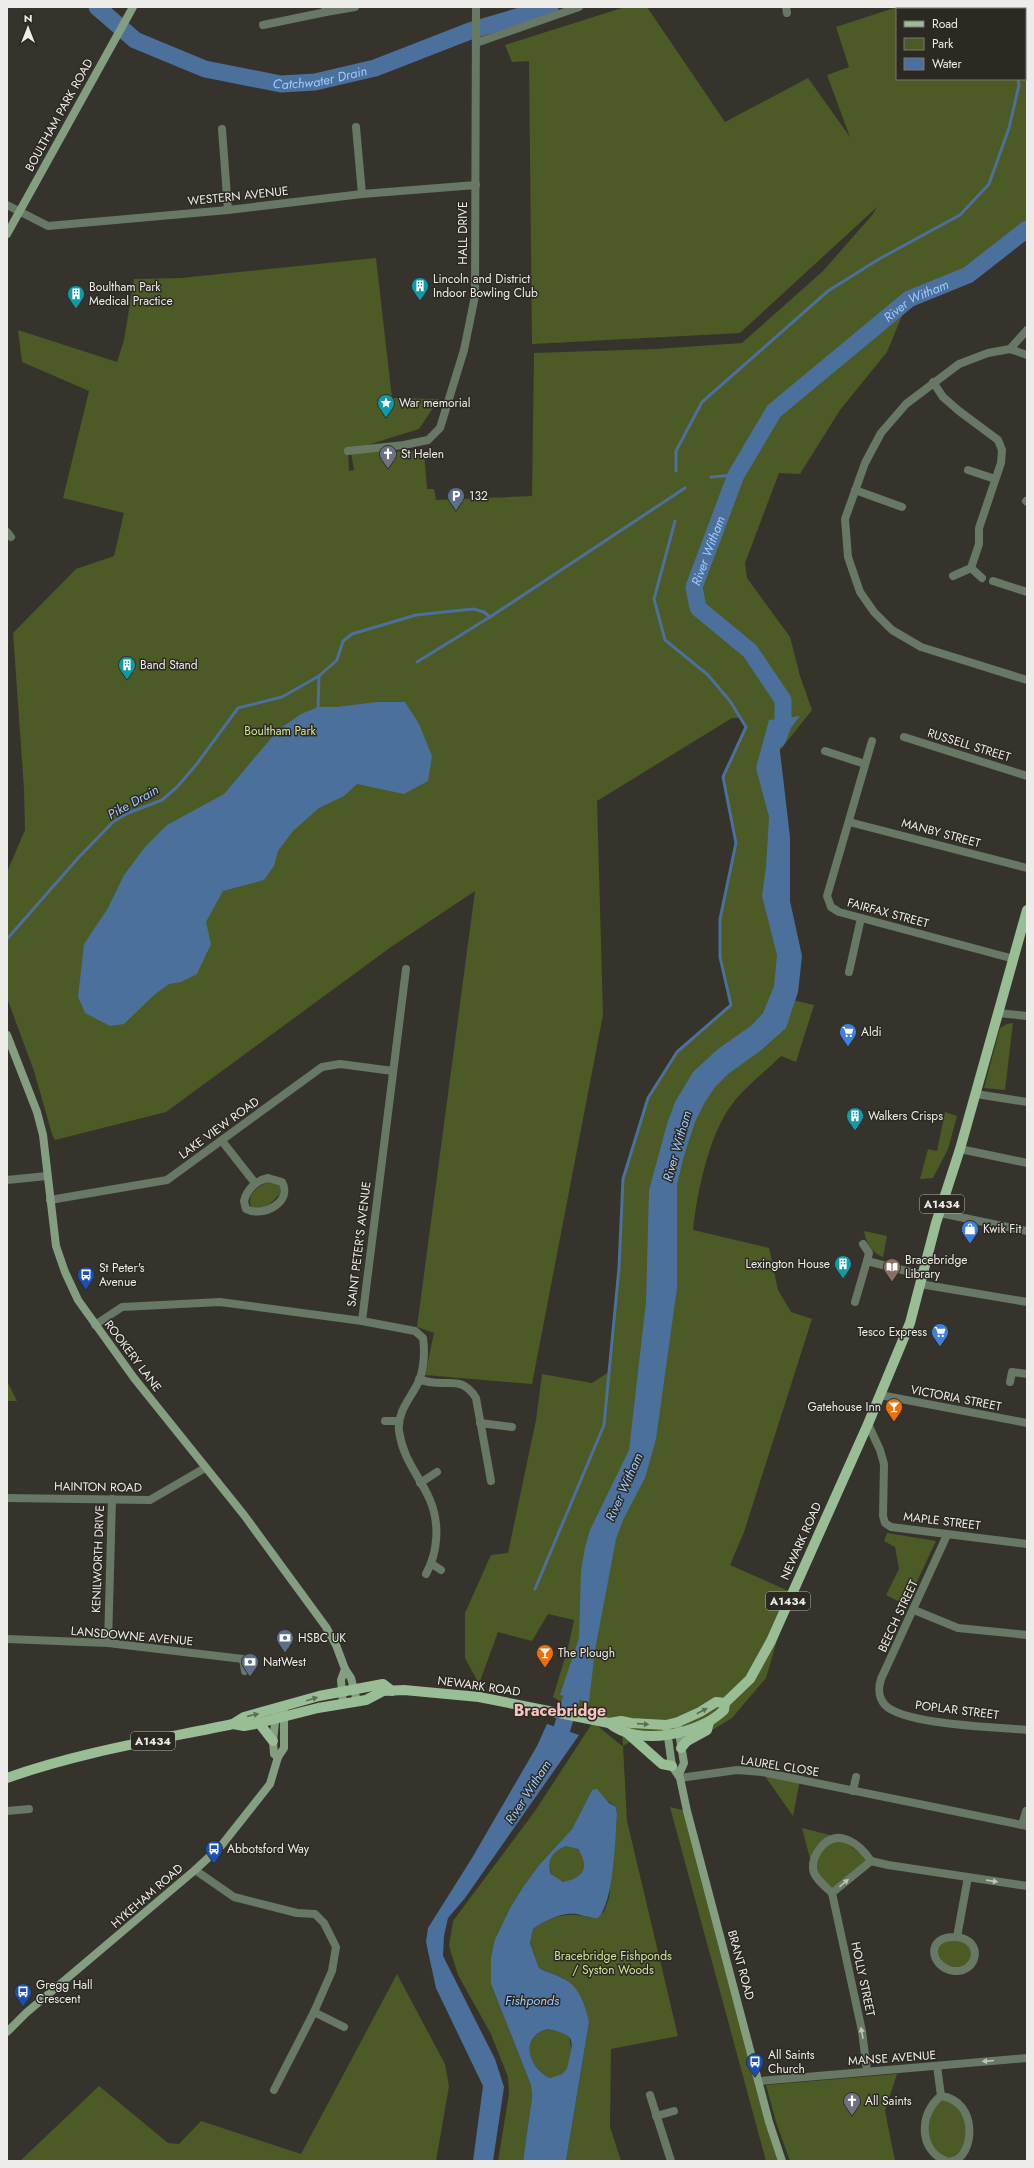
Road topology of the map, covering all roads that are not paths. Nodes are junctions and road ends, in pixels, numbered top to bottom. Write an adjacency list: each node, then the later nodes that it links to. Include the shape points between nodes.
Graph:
1 (133, 7): 14 (street, BOULTHAM PARK ROAD)
2 (355, 7): 5 (street)
3 (476, 7): 7 (street, HALL DRIVE)
4 (579, 7): 7 (street)
5 (325, 10): 6 (street)
6 (263, 25)
7 (476, 40): 10 (street, HALL DRIVE)
8 (356, 127): 11 (street)
9 (222, 129): 13 (street)
10 (476, 185): 11 (street, WESTERN AVENUE); 20 (street, HALL DRIVE, via 475,296 471,322 440,428 428,440)
11 (362, 194): 13 (street, WESTERN AVENUE)
12 (7, 206): 14 (street, WESTERN AVENUE)
13 (228, 210): 14 (street, WESTERN AVENUE, via 48,226)
14 (19, 212): 15 (street, BOULTHAM PARK ROAD)
15 (7, 234)
16 (1027, 330): 17 (street)
17 (1010, 349): 18 (street); 19 (street, via 988,353 958,364)
18 (1027, 355)
19 (933, 382): 22 (street, via 959,411 998,440 1002,450 1001,463); 23 (street, via 906,404 880,433)
20 (348, 451)
21 (968, 470): 22 (street)
22 (995, 479): 25 (street, via 979,528 979,544)
23 (855, 490): 24 (street); 30 (street, via 845,519 848,557 860,592 874,612 892,630 921,647)
24 (902, 507)
25 (971, 568): 26 (street); 27 (street)
26 (953, 576)
27 (982, 578)
28 (993, 581): 29 (street)
29 (1027, 592)
30 (1027, 680)
31 (904, 737): 35 (street, RUSSELL STREET)
32 (872, 741): 34 (street, FAIRFAX STREET)
33 (825, 751): 34 (street)
34 (865, 764): 36 (street, FAIRFAX STREET)
35 (1027, 776)
36 (849, 822): 37 (street, MANBY STREET); 39 (street, FAIRFAX STREET, via 827,896 831,906 839,912)
37 (1027, 868)
38 (1027, 910): 40 (main road, A1434)
39 (861, 918): 40 (street, FAIRFAX STREET); 42 (street)
40 (1014, 959): 43 (main road, A1434)
41 (406, 969): 46 (street, SAINT PETER'S AVENUE)
42 (849, 972)
43 (998, 1013): 44 (street); 47 (main road, A1434)
44 (1027, 1016)
45 (7, 1035): 52 (street, ROOKERY LANE, via 37,1112 43,1135)
46 (393, 1071): 49 (street, LAKE VIEW ROAD, via 340,1064 322,1067); 63 (street, SAINT PETER'S AVENUE)
47 (976, 1094): 48 (street); 50 (main road, A1434)
48 (1027, 1102)
49 (222, 1141): 54 (street); 55 (street, LAKE VIEW ROAD, via 159,1183)
50 (960, 1149): 51 (street); 56 (main road, A1434)
51 (1027, 1163)
52 (47, 1176): 53 (street); 55 (street, ROOKERY LANE)
53 (7, 1180)
54 (255, 1184): 54 (street, via 268,1178 277,1179 284,1187 283,1196 271,1210 252,1212 246,1209 244,1201)
55 (50, 1200): 64 (street, ROOKERY LANE, via 56,1246 65,1272 78,1300)
56 (940, 1214): 57 (street); 60 (main road, A1434)
57 (1027, 1231)
58 (863, 1244): 59 (street, via 869,1253)
59 (867, 1261): 60 (street); 61 (street)
60 (921, 1279): 62 (street); 68 (main road, A1434, via 910,1323)
61 (855, 1302)
62 (1027, 1302)
63 (362, 1321): 64 (street, SAINT PETER'S AVENUE, via 220,1302 122,1307); 66 (street, via 420,1334 424,1346)
64 (95, 1325): 75 (street, ROOKERY LANE)
65 (1027, 1374): 67 (street, via 1012,1372)
66 (420, 1379): 70 (street, via 403,1407); 71 (street, via 434,1384 455,1383 466,1386 476,1398)
67 (1010, 1382)
68 (880, 1395): 72 (street, VICTORIA STREET); 73 (main road, A1434)
69 (385, 1421): 70 (street)
70 (399, 1421): 78 (street, via 403,1452)
71 (480, 1423): 74 (street); 77 (street)
72 (1027, 1423)
73 (868, 1424): 81 (street, MAPLE STREET, via 884,1464 885,1524); 96 (main road, NEWARK ROAD / A1434, via 771,1641 750,1679)
74 (512, 1427)
75 (205, 1468): 80 (street, HAINTON ROAD, via 150,1500); 90 (street, ROOKERY LANE, via 244,1515 326,1627)
76 (437, 1472): 78 (street)
77 (491, 1481)
78 (420, 1483): 83 (street, via 430,1500 434,1517 436,1544)
79 (7, 1498): 80 (street, HAINTON ROAD)
80 (112, 1500): 89 (street, KENILWORTH DRIVE)
81 (947, 1535): 82 (street, MAPLE STREET); 86 (street, BEECH STREET)
82 (1027, 1544)
83 (432, 1564): 84 (street); 85 (street)
84 (440, 1570)
85 (426, 1574)
86 (914, 1610): 87 (street, via 958,1628); 98 (street, BEECH STREET, via 878,1687 880,1698)
87 (1027, 1635)
88 (7, 1639): 89 (street, LANSDOWNE AVENUE)
89 (108, 1643): 91 (street, LANSDOWNE AVENUE, via 243,1659)
90 (345, 1669): 92 (street, ROOKERY LANE); 94 (street, via 341,1680)
91 (244, 1671)
92 (354, 1689): 93 (main road, NEWARK ROAD / A1434, via 383,1684); 94 (main road, NEWARK ROAD / A1434); 95 (street, ROOKERY LANE)
93 (392, 1691): 95 (main road, NEWARK ROAD, via 383,1691); 103 (main road, NEWARK ROAD / A1434, via 479,1697)
94 (342, 1692): 97 (street); 99 (main road, NEWARK ROAD / A1434, one-way to 94)
95 (357, 1701): 97 (main road, NEWARK ROAD / A1434)
96 (725, 1703): 100 (main road, NEWARK ROAD / A1434, one-way to 96, via 716,1702); 101 (main road, NEWARK ROAD / A1434, via 724,1710)
97 (343, 1704): 99 (main road, NEWARK ROAD / A1434)
98 (886, 1706): 106 (street, POPLAR STREET, via 913,1718)
99 (280, 1713): 102 (main road, NEWARK ROAD / A1434); 104 (main road, NEWARK ROAD / A1434, one-way to 99, via 244,1717); 109 (street); 111 (street, HYKEHAM ROAD, via 284,1748)
100 (678, 1722): 105 (main road, NEWARK ROAD / A1434); 108 (street)
101 (709, 1722): 108 (main road, NEWARK ROAD / A1434); 110 (main road, via 707,1730)
102 (259, 1723): 104 (main road, NEWARK ROAD / A1434, via 244,1726); 109 (main road)
103 (609, 1723): 105 (main road, NEWARK ROAD / A1434, one-way to 105, via 621,1721); 107 (main road, NEWARK ROAD / A1434, via 618,1731)
104 (232, 1724): 115 (main road, NEWARK ROAD / A1434, via 74,1758)
105 (667, 1730): 107 (main road, NEWARK ROAD / A1434, via 643,1735); 108 (main road, NEWARK ROAD / A1434); 112 (street)
106 (1027, 1730)
107 (626, 1732): 112 (main road, via 662,1764)
108 (679, 1733): 110 (street)
109 (273, 1741): 111 (street, via 274,1754)
110 (681, 1748): 113 (street, via 684,1763)
111 (278, 1757): 122 (street, HYKEHAM ROAD, via 270,1784 221,1846)
112 (672, 1766): 113 (street)
113 (679, 1776): 116 (street, LAUREL CLOSE, via 737,1770 762,1772); 133 (street, BRANT ROAD)
114 (856, 1777): 116 (street)
115 (7, 1778)
116 (853, 1791): 120 (street, LAUREL CLOSE)
117 (29, 1809): 118 (street)
118 (7, 1811)
119 (1026, 1811): 120 (street, LAUREL CLOSE)
120 (1025, 1826)
121 (871, 1860): 123 (street); 125 (street, one-way to 121); 125 (street, via 864,1850 852,1841 838,1837 826,1842 815,1853 813,1870)
122 (195, 1870): 127 (street, via 234,1897 297,1913 315,1914 324,1923 336,1947 332,1971); 129 (street, HYKEHAM ROAD)
123 (968, 1877): 124 (street, one-way to 124); 126 (street)
124 (1027, 1886)
125 (832, 1893): 132 (street, HOLLY STREET, one-way to 125, via 862,2031)
126 (957, 1937): 126 (street, via 966,1938 971,1942 975,1955 972,1963 965,1969 954,1971 940,1964 934,1953 940,1939)
127 (314, 2012): 128 (street); 134 (street)
128 (344, 2027)
129 (7, 2032)
130 (1027, 2058): 131 (street, MANSE AVENUE, one-way to 131)
131 (937, 2066): 132 (street, MANSE AVENUE); 136 (street)
132 (867, 2071): 133 (street, MANSE AVENUE)
133 (760, 2082): 140 (street, BRANT ROAD, via 769,2122)
134 (274, 2090)
135 (650, 2095): 138 (street)
136 (941, 2096): 141 (street, via 929,2110 924,2129 931,2151); 142 (street, via 959,2104 969,2120 970,2133 963,2154)
137 (674, 2111): 138 (street)
138 (656, 2116): 139 (street)
139 (671, 2161)
140 (782, 2161)
141 (946, 2161)
142 (952, 2161)

